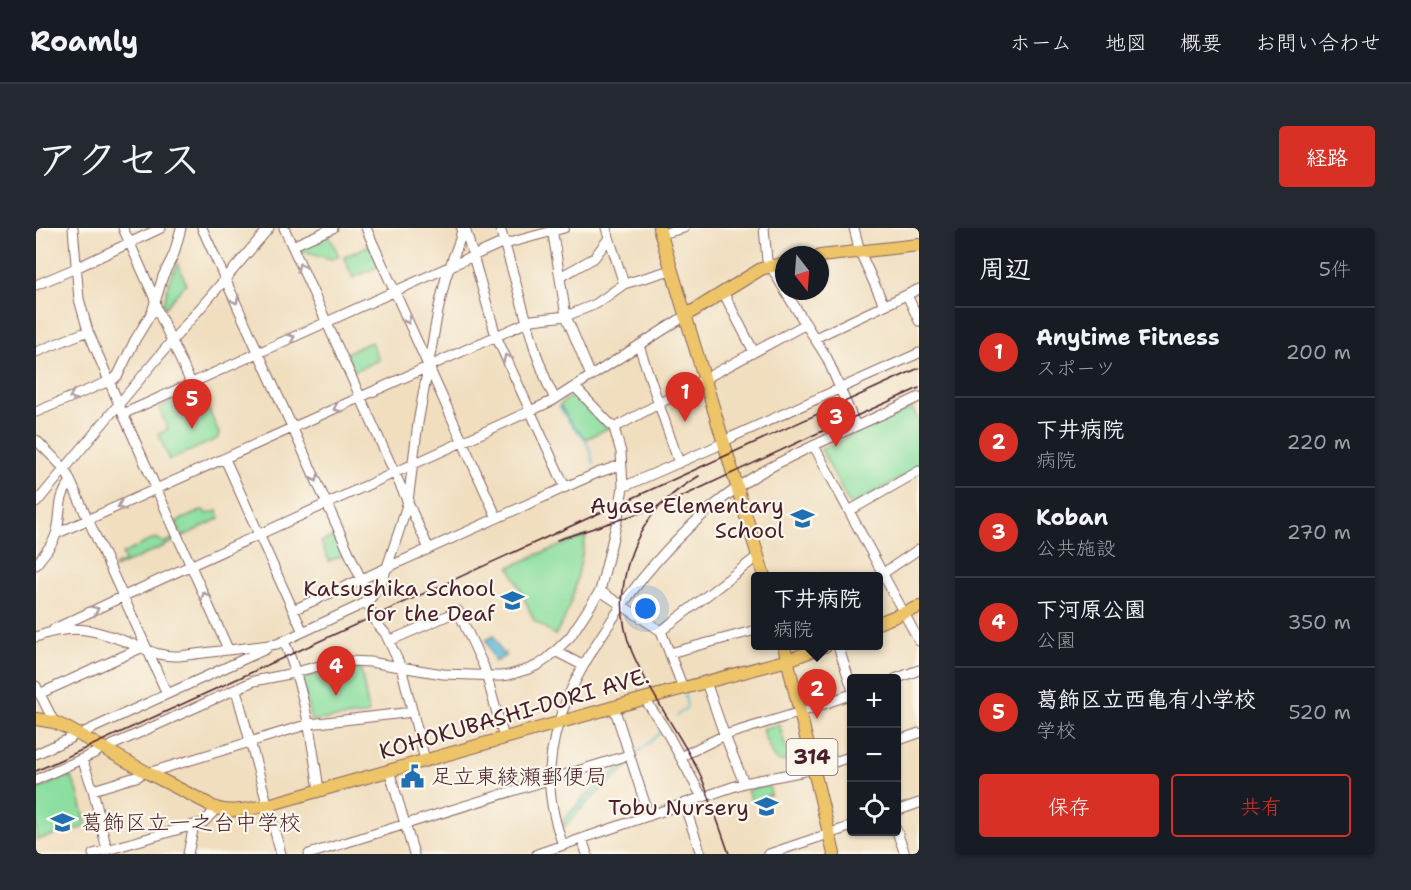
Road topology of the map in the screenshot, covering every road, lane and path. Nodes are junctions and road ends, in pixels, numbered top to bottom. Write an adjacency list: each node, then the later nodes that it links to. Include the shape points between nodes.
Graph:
1 (73, 228): 30 (street)
2 (123, 228): 20 (street)
3 (161, 228): 20 (street)
4 (181, 228): 42 (street)
5 (202, 228): 34 (street)
6 (269, 228): 34 (street)
7 (284, 228): 23 (street)
8 (333, 228): 23 (street)
9 (366, 228): 38 (street)
10 (463, 228): 25 (street); 28 (street)
11 (500, 228): 21 (street)
12 (564, 228): 17 (street)
13 (606, 228): 19 (street)
14 (684, 228): 18 (street)
15 (764, 228): 29 (street, via 766,260)
16 (854, 228): 24 (street)
17 (553, 229): 21 (street); 33 (street)
18 (660, 231): 31 (main road)
19 (609, 238): 33 (street, via 594,258); 35 (street)
20 (129, 243): 30 (street); 42 (street)
21 (504, 243): 25 (street); 48 (street)
22 (919, 245): 24 (main road)
23 (292, 246): 47 (street, one-way to 23)
24 (860, 252): 26 (main road); 43 (street)
25 (474, 255): 28 (street); 51 (street)
26 (829, 255)
27 (775, 265): 29 (main road)
28 (450, 266): 38 (street); 59 (street)
29 (771, 266): 32 (street); 39 (main road)
30 (76, 268): 36 (street); 50 (street)
31 (671, 270): 35 (street); 45 (main road)
32 (775, 273)
33 (560, 278): 44 (street)
34 (226, 279): 53 (street); 56 (street, one-way to 56)
35 (624, 284): 44 (street, via 596,304)
36 (36, 285)
37 (919, 289): 40 (street)
38 (394, 291): 47 (street); 59 (street, one-way to 59)
39 (723, 292): 45 (main road); 57 (street)
40 (907, 295): 43 (street); 46 (street)
41 (791, 300): 49 (street)
42 (156, 304): 53 (street); 61 (street, via 118,375)
43 (884, 305): 52 (street)
44 (566, 316): 48 (street); 60 (street)
45 (685, 316): 54 (street); 62 (main road)
46 (919, 321)
47 (327, 322): 56 (street, one-way to 47); 66 (street)
48 (528, 323): 51 (street); 68 (street)
49 (806, 324): 52 (street); 57 (street)
50 (88, 331): 55 (street); 61 (street)
51 (496, 336): 59 (street); 71 (street, one-way to 51)
52 (815, 338): 65 (street)
53 (172, 342): 63 (street); 69 (street)
54 (639, 346): 60 (street); 70 (street)
55 (36, 352)
56 (259, 352): 63 (street); 75 (street)
57 (754, 352): 62 (street)
58 (919, 353): 65 (street)
59 (428, 367): 66 (street); 78 (street); 84 (street)
60 (591, 376): 64 (street)
61 (110, 380): 69 (street); 72 (street, one-way to 72)
62 (705, 380): 70 (street); 79 (main road)
63 (191, 383): 73 (street)
64 (574, 387): 68 (street); 76 (street)
65 (840, 388): 74 (street); 79 (street)
66 (360, 397): 75 (street, one-way to 75); 88 (street)
67 (919, 397): 74 (street)
68 (555, 399): 71 (street)
69 (119, 404): 73 (street); 86 (street)
70 (658, 404): 76 (street); 83 (street)
71 (531, 411): 78 (street); 90 (street)
72 (36, 412)
73 (123, 414): 93 (street)
74 (856, 426): 80 (street)
75 (293, 428): 82 (street); 96 (street, one-way to 96)
76 (614, 428): 85 (street)
77 (36, 440): 81 (street)
78 (463, 442): 84 (street); 98 (street)
79 (723, 442): 83 (street); 92 (main road)
80 (814, 446): 92 (street); 97 (street)
81 (40, 450): 86 (street)
82 (225, 459): 93 (street); 101 (street)
83 (679, 463): 91 (street)
84 (412, 465): 88 (street); 94 (street)
85 (621, 465): 90 (street); 91 (street)
86 (65, 469): 89 (street); 95 (street)
87 (919, 471): 97 (street)
88 (395, 473): 94 (street); 96 (street)
89 (71, 482): 99 (street); 100 (street, via 60,502)
90 (565, 487): 98 (street)
91 (622, 487): 113 (street)
92 (737, 489): 104 (main road); 116 (street, via 672,544)
93 (157, 490): 99 (street, one-way to 99); 106 (street)
94 (408, 501): 102 (street); 107 (street)
95 (36, 503)
96 (327, 504): 101 (street); 112 (street)
97 (849, 511): 109 (street)
98 (497, 518): 102 (street)
99 (89, 520): 100 (street); 114 (street)
100 (56, 534): 105 (street)
101 (259, 535): 106 (street); 118 (street)
102 (429, 549): 107 (street)
103 (919, 549): 110 (street)
104 (758, 556): 108 (main road); 121 (street)
105 (36, 565)
106 (191, 566): 114 (street); 129 (street, one-way to 106)
107 (388, 567): 112 (street); 115 (street)
108 (763, 572)
109 (880, 572)
110 (883, 574)
111 (883, 578): 119 (street)
112 (361, 579): 115 (street); 118 (street)
113 (600, 591): 116 (street); 133 (street, via 570,637)
114 (124, 596): 124 (street, one-way to 114); 128 (street)
115 (369, 600): 123 (street); 126 (street, via 377,624)
116 (622, 604): 121 (street); 136 (street)
117 (919, 607): 119 (main road)
118 (293, 610): 123 (street)
119 (904, 612): 120 (main road); 125 (street)
120 (883, 621)
121 (662, 631): 134 (street)
122 (751, 631): 134 (street)
123 (303, 632): 127 (street)
124 (39, 636): 128 (street, via 87,629)
125 (919, 640)
126 (389, 641): 137 (street); 141 (street, via 458,611)
127 (280, 642): 129 (street); 139 (street); 147 (street)
128 (145, 649): 129 (street, via 172,657); 145 (street); 147 (street)
129 (228, 649)
130 (785, 650): 135 (main road, 314)
131 (813, 650): 135 (main road, KOHOKUBASHI-DORI AVE.)
132 (840, 650): 140 (street)
133 (555, 651): 136 (street); 141 (street, via 529,669 509,675)
134 (670, 653): 144 (street)
135 (788, 660): 143 (main road, KOHOKUBASHI-DORI AVE.); 152 (main road, 314)
136 (582, 665): 154 (street)
137 (401, 667): 139 (street, via 349,662); 141 (street, via 442,674); 151 (street)
138 (919, 670): 142 (street)
139 (296, 673): 146 (street, via 254,681); 156 (street)
140 (847, 674)
141 (486, 675): 161 (street)
142 (901, 676)
143 (705, 682): 144 (main road, KOHOKUBASHI-DORI AVE.); 159 (street)
144 (683, 688): 149 (main road, KOHOKUBASHI-DORI AVE.)
145 (38, 690): 155 (street)
146 (236, 690): 163 (street); 164 (street)
147 (167, 694): 160 (street)
148 (847, 696): 152 (street)
149 (645, 698): 150 (main road, KOHOKUBASHI-DORI AVE.); 167 (street)
150 (614, 707): 154 (main road, KOHOKUBASHI-DORI AVE.); 166 (street)
151 (413, 712): 156 (street); 170 (street)
152 (801, 712): 159 (street); 171 (main road, 314)
153 (36, 719): 155 (main road, KOHOKUBASHI-DORI AVE.)
154 (559, 722): 161 (main road, KOHOKUBASHI-DORI AVE.); 175 (street)
155 (54, 723): 160 (main road, KOHOKUBASHI-DORI AVE.)
156 (309, 724): 163 (street); 178 (street)
157 (36, 725): 160 (main road, KOHOKUBASHI-DORI AVE.)
158 (919, 733): 162 (street)
159 (725, 735): 167 (street); 176 (street)
160 (75, 736): 164 (main road, KOHOKUBASHI-DORI AVE.); 165 (street)
161 (504, 738): 170 (main road, KOHOKUBASHI-DORI AVE.)
162 (901, 740)
163 (250, 742): 173 (street); 182 (street)
164 (101, 750): 169 (street); 173 (main road, KOHOKUBASHI-DORI AVE.)
165 (36, 754)
166 (629, 755): 175 (street); 185 (street)
167 (680, 757): 179 (street)
168 (847, 758): 171 (street)
169 (82, 759): 174 (street); 177 (street)
170 (425, 760): 172 (main road, KOHOKUBASHI-DORI AVE.)
171 (815, 769): 176 (street); 189 (main road, 314)
172 (389, 770): 178 (main road, KOHOKUBASHI-DORI AVE.); 187 (street)
173 (143, 774): 177 (street); 183 (main road, KOHOKUBASHI-DORI AVE.)
174 (36, 780)
175 (549, 780): 187 (street); 192 (street)
176 (744, 783): 179 (street)
177 (93, 790): 194 (street)
178 (319, 790): 182 (main road, KOHOKUBASHI-DORI AVE.)
179 (702, 797): 181 (street)
180 (919, 803): 184 (street)
181 (684, 804): 185 (street); 201 (street)
182 (268, 805): 183 (main road, KOHOKUBASHI-DORI AVE., via 245,810); 197 (street)
183 (214, 808): 186 (street, via 204,822)
184 (901, 810)
185 (649, 816): 191 (street)
186 (194, 825): 193 (street); 196 (street)
187 (405, 825): 198 (street); 199 (street)
188 (847, 828): 189 (street)
189 (830, 834): 202 (street); 203 (main road, 314)
190 (899, 836): 204 (street)
191 (582, 839): 192 (street); 200 (street)
192 (562, 844): 195 (street)
193 (124, 850): 194 (street)
194 (101, 852)
195 (542, 853)
196 (188, 854)
197 (281, 854)
198 (309, 854)
199 (414, 854)
200 (587, 854)
201 (701, 854)
202 (769, 854)
203 (834, 854)
204 (905, 854)

